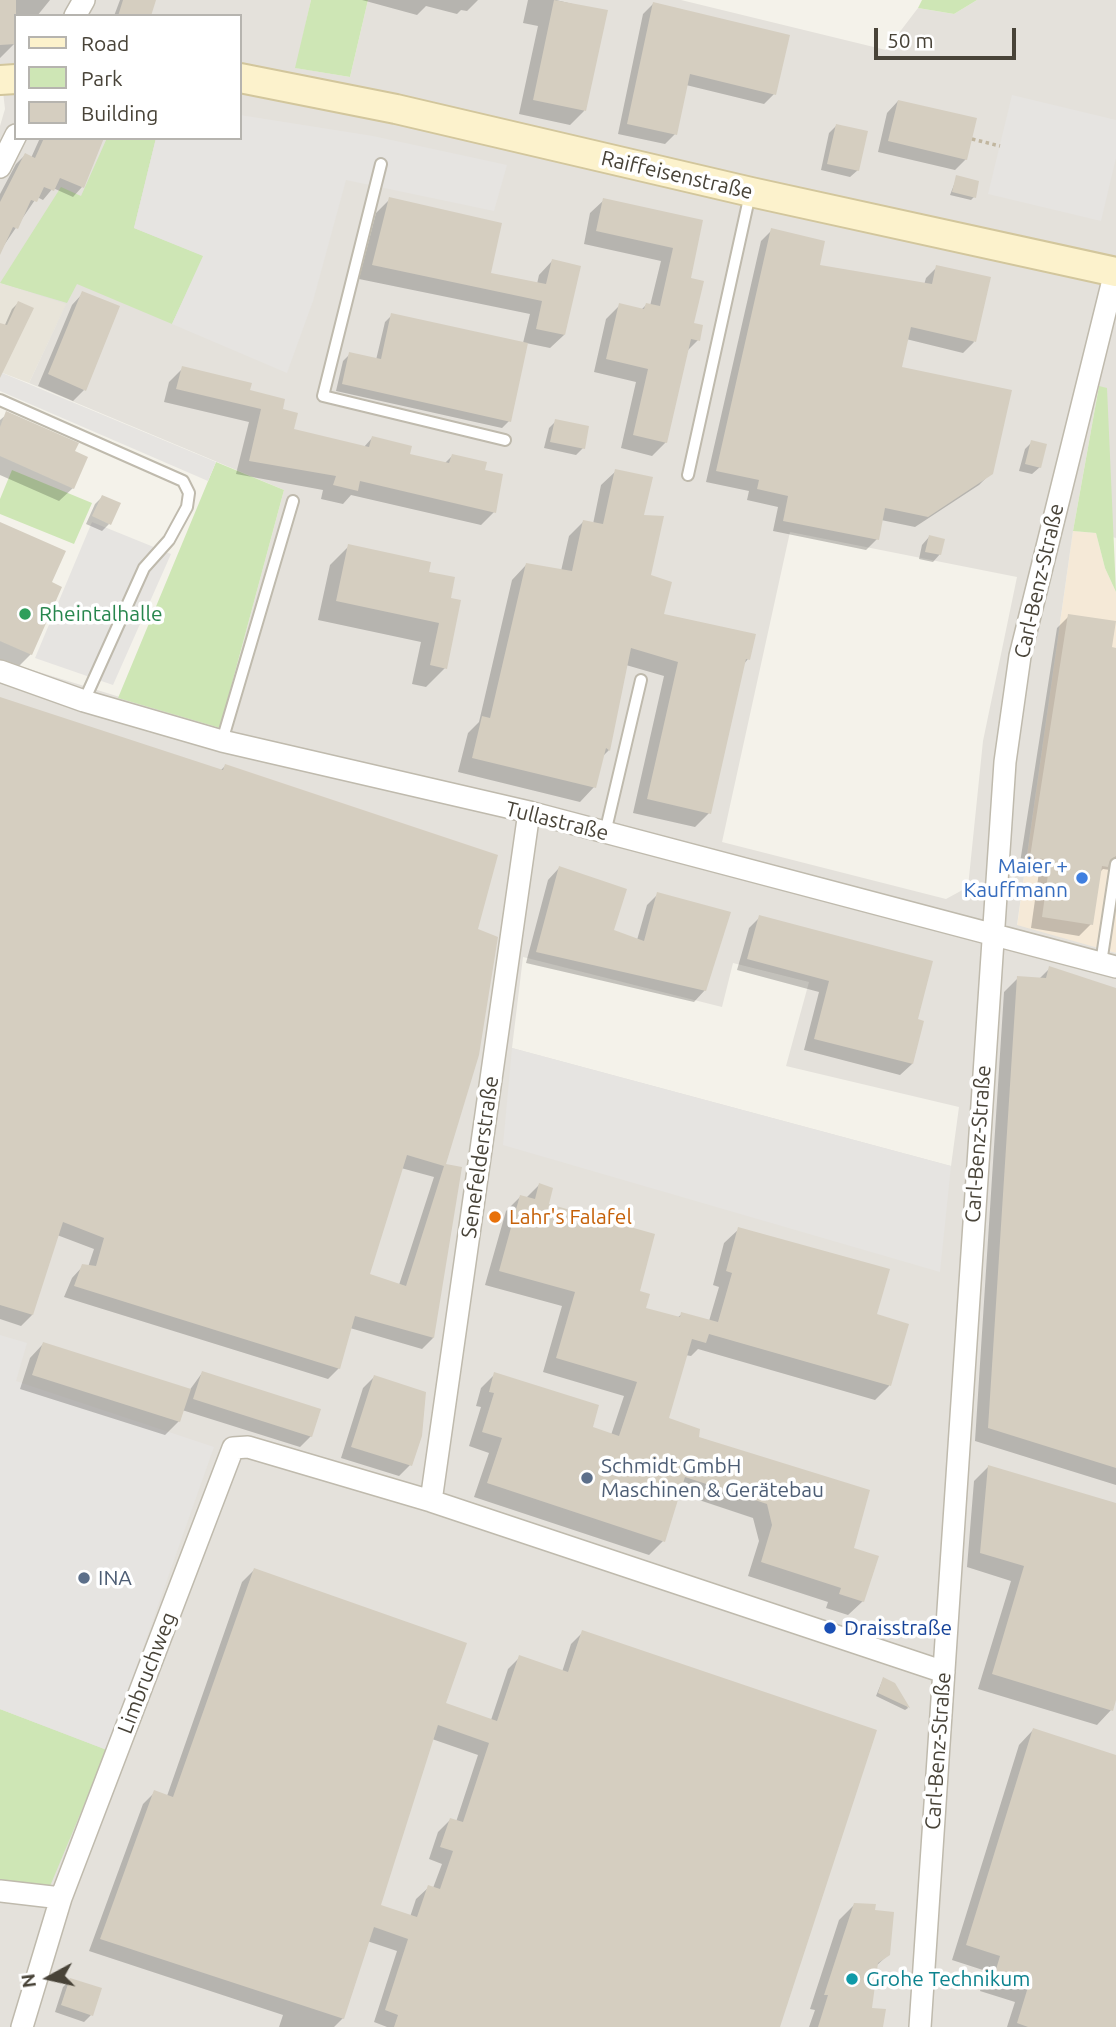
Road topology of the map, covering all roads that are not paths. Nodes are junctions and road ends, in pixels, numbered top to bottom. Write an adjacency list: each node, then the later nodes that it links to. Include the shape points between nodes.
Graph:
1 (242, 78): 5 (street, Raiffeisenstraße, via 382,106)
2 (14, 139): 4 (street)
3 (381, 164): 8 (lane, via 323,396)
4 (0, 167)
5 (751, 192): 6 (street, Raiffeisenstraße); 9 (lane)
6 (1116, 270): 18 (street, Carl-Benz-Straße, via 1020,656 1005,762)
7 (0, 400): 13 (lane, via 183,481 189,493 187,507 169,540 144,568)
8 (505, 440)
9 (688, 475)
10 (293, 501): 14 (lane)
11 (0, 671): 13 (street, Tullastraße)
12 (641, 680): 16 (lane)
13 (84, 701): 14 (street, Tullastraße)
14 (222, 741): 15 (street, Tullastraße)
15 (529, 812): 16 (street, Tullastraße); 20 (street, Senefelderstraße)
16 (605, 833): 18 (street, Tullastraße)
17 (1116, 863): 19 (lane)
18 (992, 936): 19 (street, Tullastraße); 21 (street, Carl-Benz-Straße)
19 (1109, 965)
20 (430, 1501): 21 (street); 23 (street, Limbruchweg, via 248,1447 233,1448)
21 (944, 1672): 25 (street, Carl-Benz-Straße)
22 (0, 1891): 23 (street)
23 (61, 1898): 24 (street, Limbruchweg)
24 (22, 2027)
25 (920, 2027)

